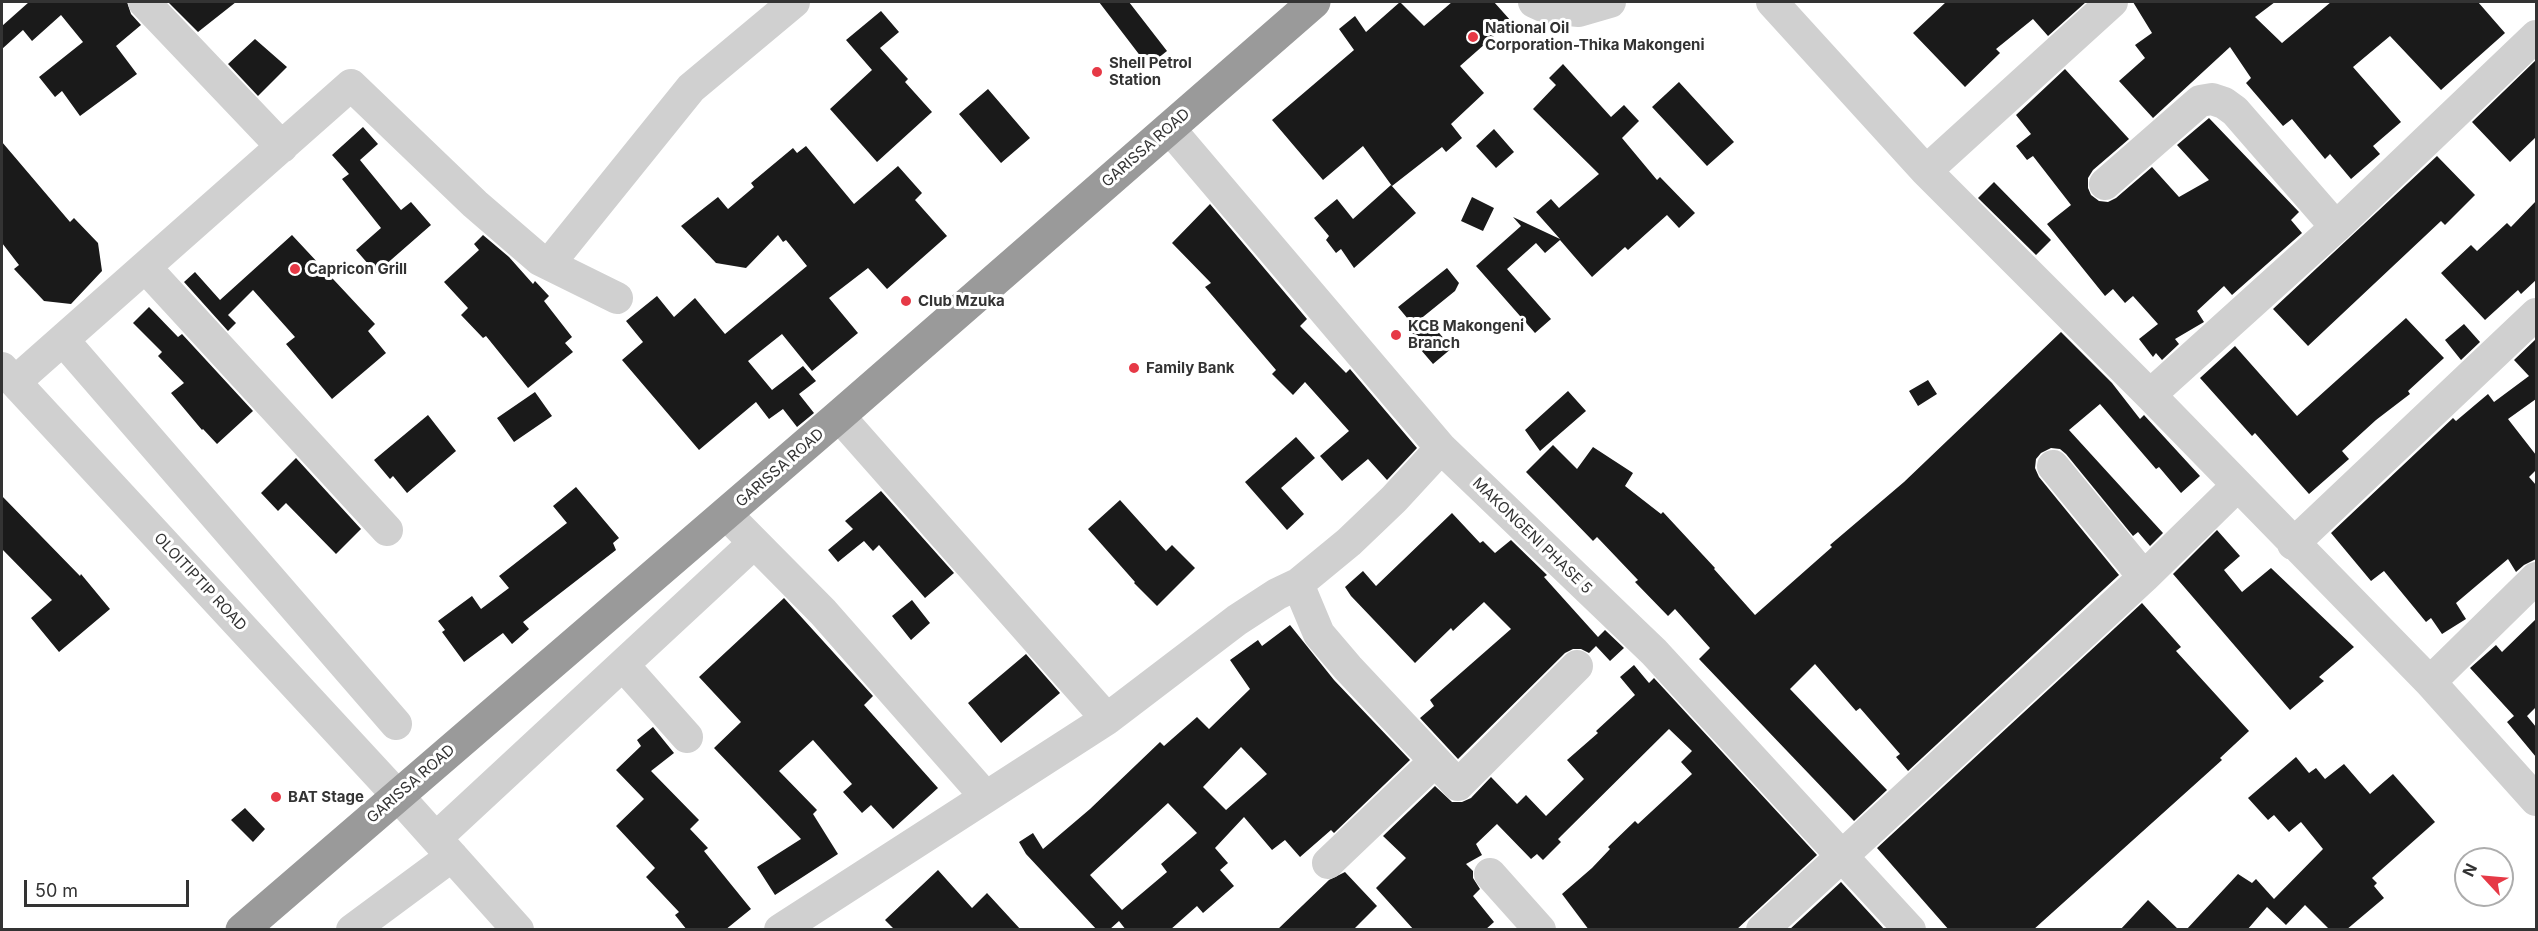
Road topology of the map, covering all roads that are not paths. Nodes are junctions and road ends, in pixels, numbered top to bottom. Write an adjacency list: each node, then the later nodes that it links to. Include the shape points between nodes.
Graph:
1 (144, 2): 10 (street)
2 (794, 2): 14 (street, via 690,88)
3 (1314, 2): 9 (highway, GARISSA ROAD)
4 (1534, 2): 5 (street, via 1547,8 1579,10)
5 (1610, 2)
6 (1772, 2): 11 (street)
7 (2112, 2): 11 (street)
8 (2536, 36): 13 (street)
9 (1169, 128): 21 (highway, GARISSA ROAD); 22 (street, MAKONGENI PHASE 5)
10 (282, 147): 14 (street, via 351,85 475,204); 15 (street)
11 (1926, 171): 20 (street)
12 (2105, 184): 13 (street, via 2200,101 2212,99 2235,111)
13 (2336, 227): 20 (street)
14 (549, 264): 16 (street)
15 (145, 267): 18 (street); 26 (street)
16 (617, 298)
17 (2536, 314): 28 (street)
18 (63, 340): 19 (street); 32 (street)
19 (8, 375): 36 (street, OLOITIPTIP ROAD)
20 (2150, 395): 24 (street)
21 (839, 416): 25 (highway, GARISSA ROAD); 37 (street)
22 (1441, 448): 31 (street, via 1387,507); 45 (street, MAKONGENI PHASE 5, via 1654,652)
23 (2053, 466): 29 (street)
24 (2237, 486): 28 (street); 29 (street)
25 (726, 514): 27 (street); 41 (highway, GARISSA ROAD)
26 (387, 531)
27 (754, 543): 33 (street); 42 (street, via 823,612)
28 (2293, 544): 35 (street)
29 (2144, 578): 45 (street)
30 (2536, 578): 35 (street)
31 (1298, 584): 37 (street, via 1257,606); 40 (street, via 1319,634)
32 (347, 665): 36 (street); 38 (street)
33 (623, 665): 39 (street); 44 (street)
34 (1577, 666): 40 (street, via 1458,785)
35 (2430, 682): 43 (street)
36 (308, 699): 41 (street, OLOITIPTIP ROAD)
37 (1107, 719): 42 (street)
38 (396, 724)
39 (687, 737)
40 (1436, 761): 46 (street)
41 (398, 796): 44 (street, OLOITIPTIP ROAD); 48 (highway, GARISSA ROAD)
42 (985, 796): 51 (street)
43 (2536, 800)
44 (444, 847): 49 (street); 50 (street, OLOITIPTIP ROAD)
45 (1841, 857): 53 (street); 54 (street, MAKONGENI PHASE 5)
46 (1328, 863)
47 (1490, 874): 52 (street)
48 (242, 930)
49 (352, 930)
50 (518, 930)
51 (780, 930)
52 (1540, 930)
53 (1762, 930)
54 (1910, 930)

